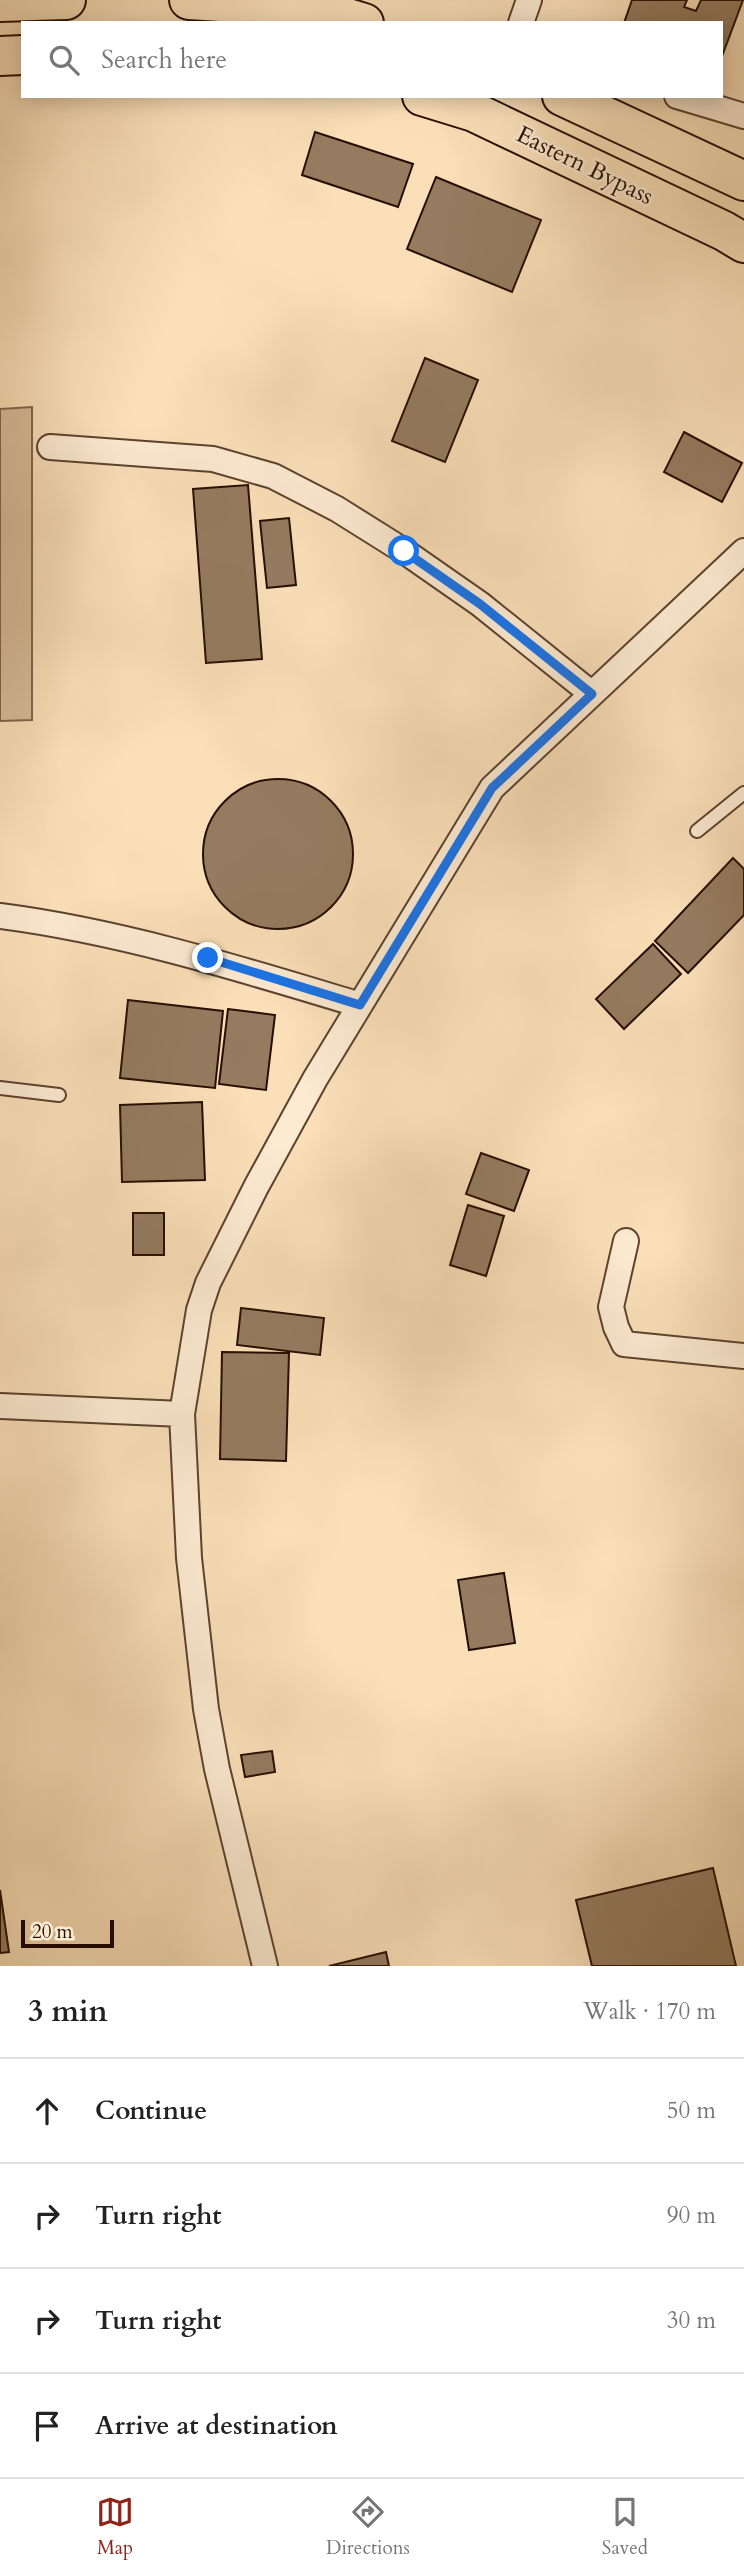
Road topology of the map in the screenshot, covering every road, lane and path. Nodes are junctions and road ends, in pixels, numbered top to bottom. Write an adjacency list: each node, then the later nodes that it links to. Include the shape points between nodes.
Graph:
1 (66, 0): 4 (highway)
2 (189, 0): 5 (highway, via 314,8)
3 (529, 0): 6 (street)
4 (0, 2)
5 (357, 21)
6 (522, 21)
7 (21, 55): 8 (highway)
8 (0, 56)
9 (428, 98): 14 (highway, Eastern Bypass, via 474,112)
10 (566, 98): 13 (highway)
11 (682, 98): 12 (street)
12 (744, 116)
13 (744, 181)
14 (744, 243)
15 (50, 447): 17 (street, via 213,459 273,476 404,551 480,604)
16 (744, 551): 17 (street)
17 (592, 694): 21 (street, via 492,788)
18 (744, 793): 19 (lane)
19 (697, 831)
20 (0, 916): 21 (street, via 54,923 208,958)
21 (360, 1005): 27 (street, via 269,1163 208,1283 199,1310)
22 (0, 1088): 23 (lane)
23 (60, 1095)
24 (626, 1241): 25 (street, via 611,1307 624,1344)
25 (744, 1356)
26 (0, 1406): 27 (street)
27 (182, 1414): 28 (street, via 189,1558 206,1709)
28 (265, 1966)

